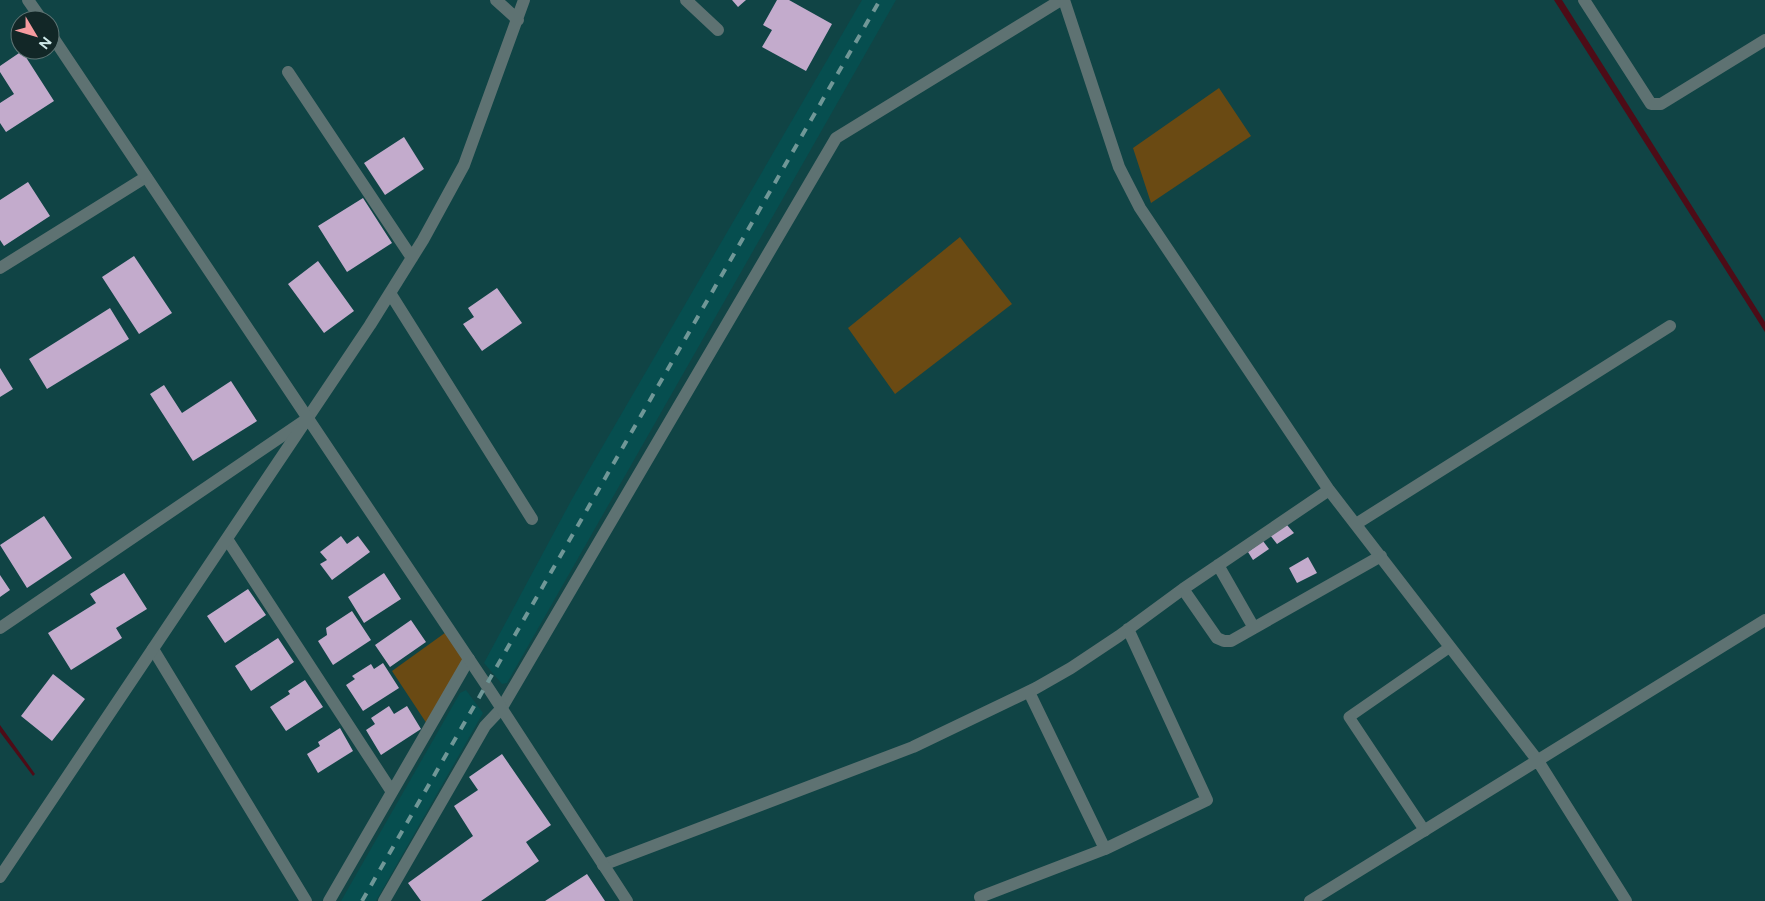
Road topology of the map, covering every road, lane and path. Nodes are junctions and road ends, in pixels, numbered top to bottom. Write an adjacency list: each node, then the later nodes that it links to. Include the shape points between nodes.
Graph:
1 (496, 0): 6 (street)
2 (524, 0): 6 (street)
3 (686, 0): 7 (street)
4 (1063, 0): 17 (street, via 1129,189); 32 (street, via 836,138)
5 (1584, 0): 8 (street, via 1650,104 1661,104)
6 (518, 20): 12 (street, via 464,165)
7 (718, 30)
8 (1765, 40)
9 (60, 48): 11 (street)
10 (288, 72): 12 (street)
11 (146, 177): 13 (street); 16 (street)
12 (412, 258): 14 (street)
13 (0, 268)
14 (390, 293): 16 (street); 18 (street)
15 (1670, 326): 19 (street)
16 (307, 419): 20 (street); 25 (street); 30 (street)
17 (1329, 490): 19 (street); 22 (street)
18 (532, 520)
19 (1356, 524): 21 (street)
20 (227, 540): 29 (street); 34 (street)
21 (1381, 556): 26 (street); 28 (street)
22 (1218, 565): 23 (street); 26 (street)
23 (1183, 589): 26 (street, via 1217,638 1231,641); 27 (street)
24 (1765, 620): 33 (street)
25 (0, 628)
26 (1254, 628)
27 (1128, 629): 31 (street); 36 (street, via 1207,800)
28 (1450, 647): 33 (street); 35 (lane, via 1349,717)
29 (153, 649): 38 (street); 41 (street)
30 (469, 659): 32 (street); 34 (street)
31 (1029, 692): 36 (street); 37 (street, via 913,747)
32 (501, 708): 37 (street); 43 (street, via 485,726)
33 (1538, 761): 35 (street); 46 (street)
34 (392, 792): 42 (street)
35 (1425, 831): 39 (street)
36 (1105, 849): 40 (street)
37 (603, 864): 44 (street)
38 (0, 877)
39 (1330, 896): 45 (street)
40 (980, 897)
41 (306, 901)
42 (329, 901)
43 (384, 901)
44 (627, 901)
45 (1310, 901)
46 (1626, 901)

